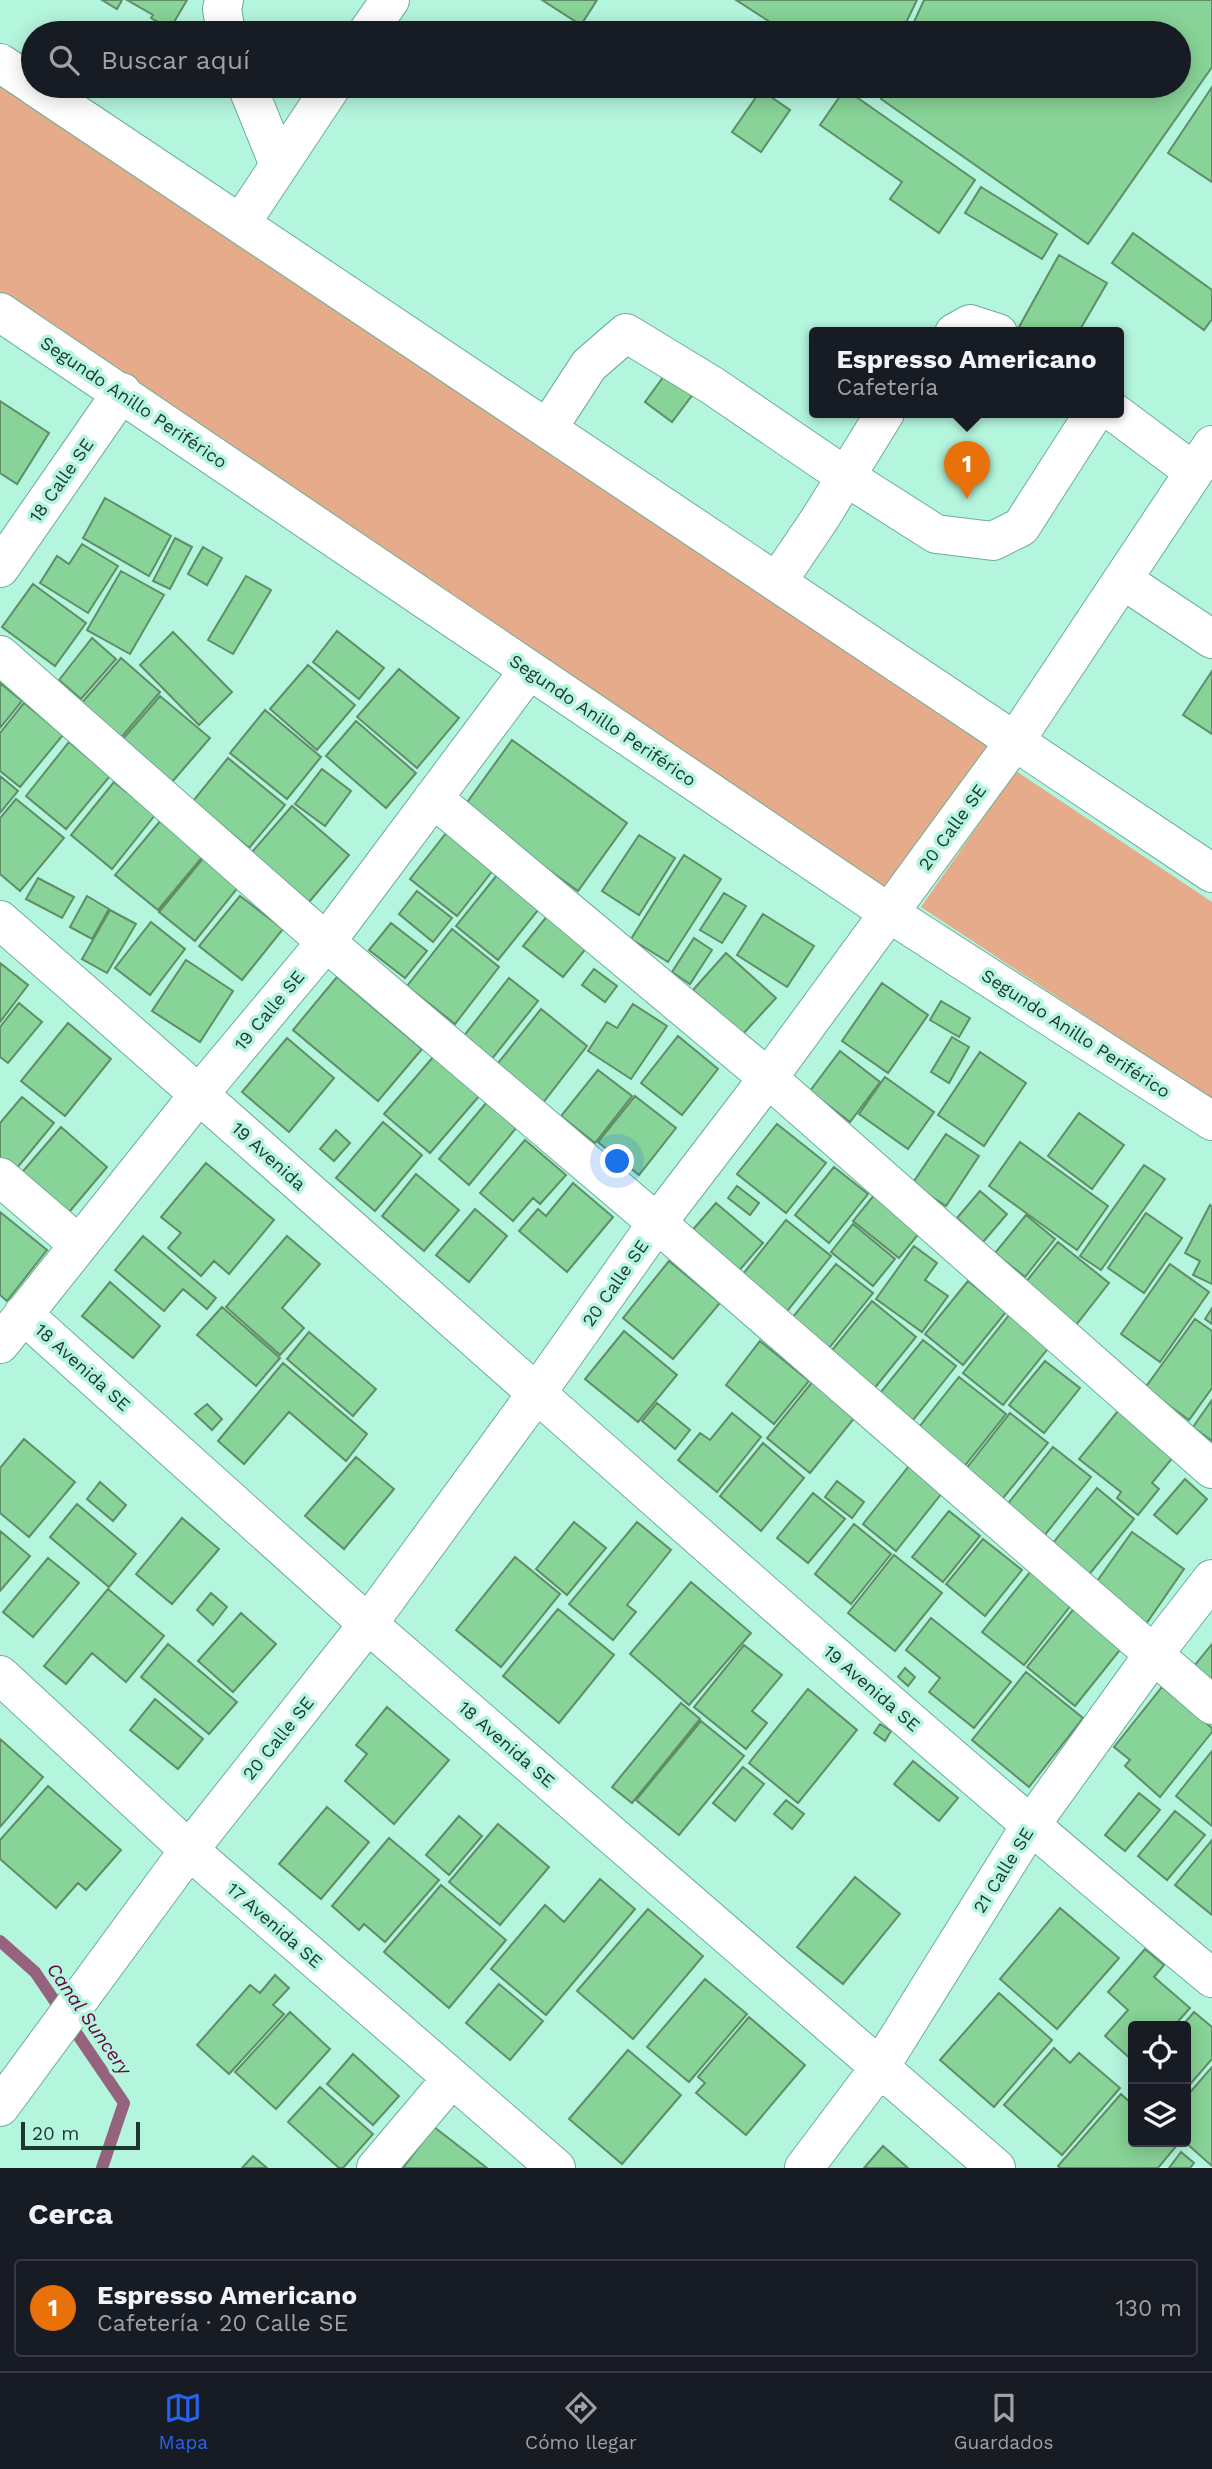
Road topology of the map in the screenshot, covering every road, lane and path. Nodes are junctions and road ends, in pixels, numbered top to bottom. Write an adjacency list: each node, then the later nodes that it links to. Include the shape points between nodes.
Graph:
1 (224, 0): 3 (street)
2 (390, 0): 4 (street)
3 (224, 21)
4 (376, 21)
5 (0, 63): 6 (street)
6 (21, 77)
7 (53, 98): 11 (street)
8 (252, 98): 10 (street)
9 (324, 98): 10 (street)
10 (279, 165): 11 (street)
11 (240, 223): 17 (street)
12 (0, 312): 13 (street, Segundo Anillo Periférico)
13 (122, 392): 20 (street, 18 Calle SE); 25 (street, Segundo Anillo Periférico)
14 (882, 418): 19 (street)
15 (1091, 418): 19 (street, via 1021,527 993,541 936,534)
16 (1124, 418): 18 (street)
17 (548, 428): 19 (street, via 589,365 626,333); 22 (street)
18 (1203, 459): 21 (street, 20 Calle SE)
19 (845, 476): 22 (street)
20 (0, 568)
21 (1123, 580): 23 (street); 26 (street, 20 Calle SE)
22 (777, 582): 26 (street)
23 (1212, 639)
24 (0, 655): 31 (street)
25 (529, 670): 27 (street, 19 Calle SE); 29 (street, Segundo Anillo Periférico)
26 (1014, 741): 28 (street); 29 (street, 20 Calle SE)
27 (433, 798): 31 (street, 19 Calle SE); 32 (street)
28 (1212, 873)
29 (889, 913): 32 (street, 20 Calle SE); 34 (street, Segundo Anillo Periférico)
30 (0, 920): 33 (street, 19 Avenida)
31 (326, 942): 33 (street, 19 Calle SE); 36 (street)
32 (768, 1078): 36 (street, 20 Calle SE); 41 (street)
33 (200, 1093): 37 (street, 19 Calle SE); 40 (street, 19 Avenida)
34 (1212, 1121)
35 (0, 1177): 37 (street)
36 (657, 1223): 40 (street, 20 Calle SE); 44 (street)
37 (78, 1244): 38 (street, 19 Calle SE)
38 (23, 1314): 39 (street, 19 Calle SE); 43 (street, 18 Avenida SE)
39 (0, 1344)
40 (536, 1394): 43 (street, 20 Calle SE); 47 (street, 19 Avenida SE)
41 (1212, 1469)
42 (1212, 1579): 44 (street, 21 Calle SE)
43 (368, 1625): 48 (street, 20 Calle SE); 50 (street, 18 Avenida SE)
44 (1153, 1655): 46 (street); 47 (street, 21 Calle SE)
45 (0, 1675): 48 (street, 17 Avenida SE)
46 (1212, 1705)
47 (1030, 1826): 49 (street, 19 Avenida SE); 50 (street, 21 Calle SE)
48 (189, 1850): 51 (street, 17 Avenida SE); 52 (street, 20 Calle SE)
49 (1212, 1978)
50 (880, 2067): 55 (street, 21 Calle SE); 56 (street, 18 Avenida SE)
51 (452, 2078): 53 (street); 54 (street, 17 Avenida SE)
52 (0, 2107)
53 (376, 2168)
54 (556, 2168)
55 (804, 2168)
56 (996, 2168)

